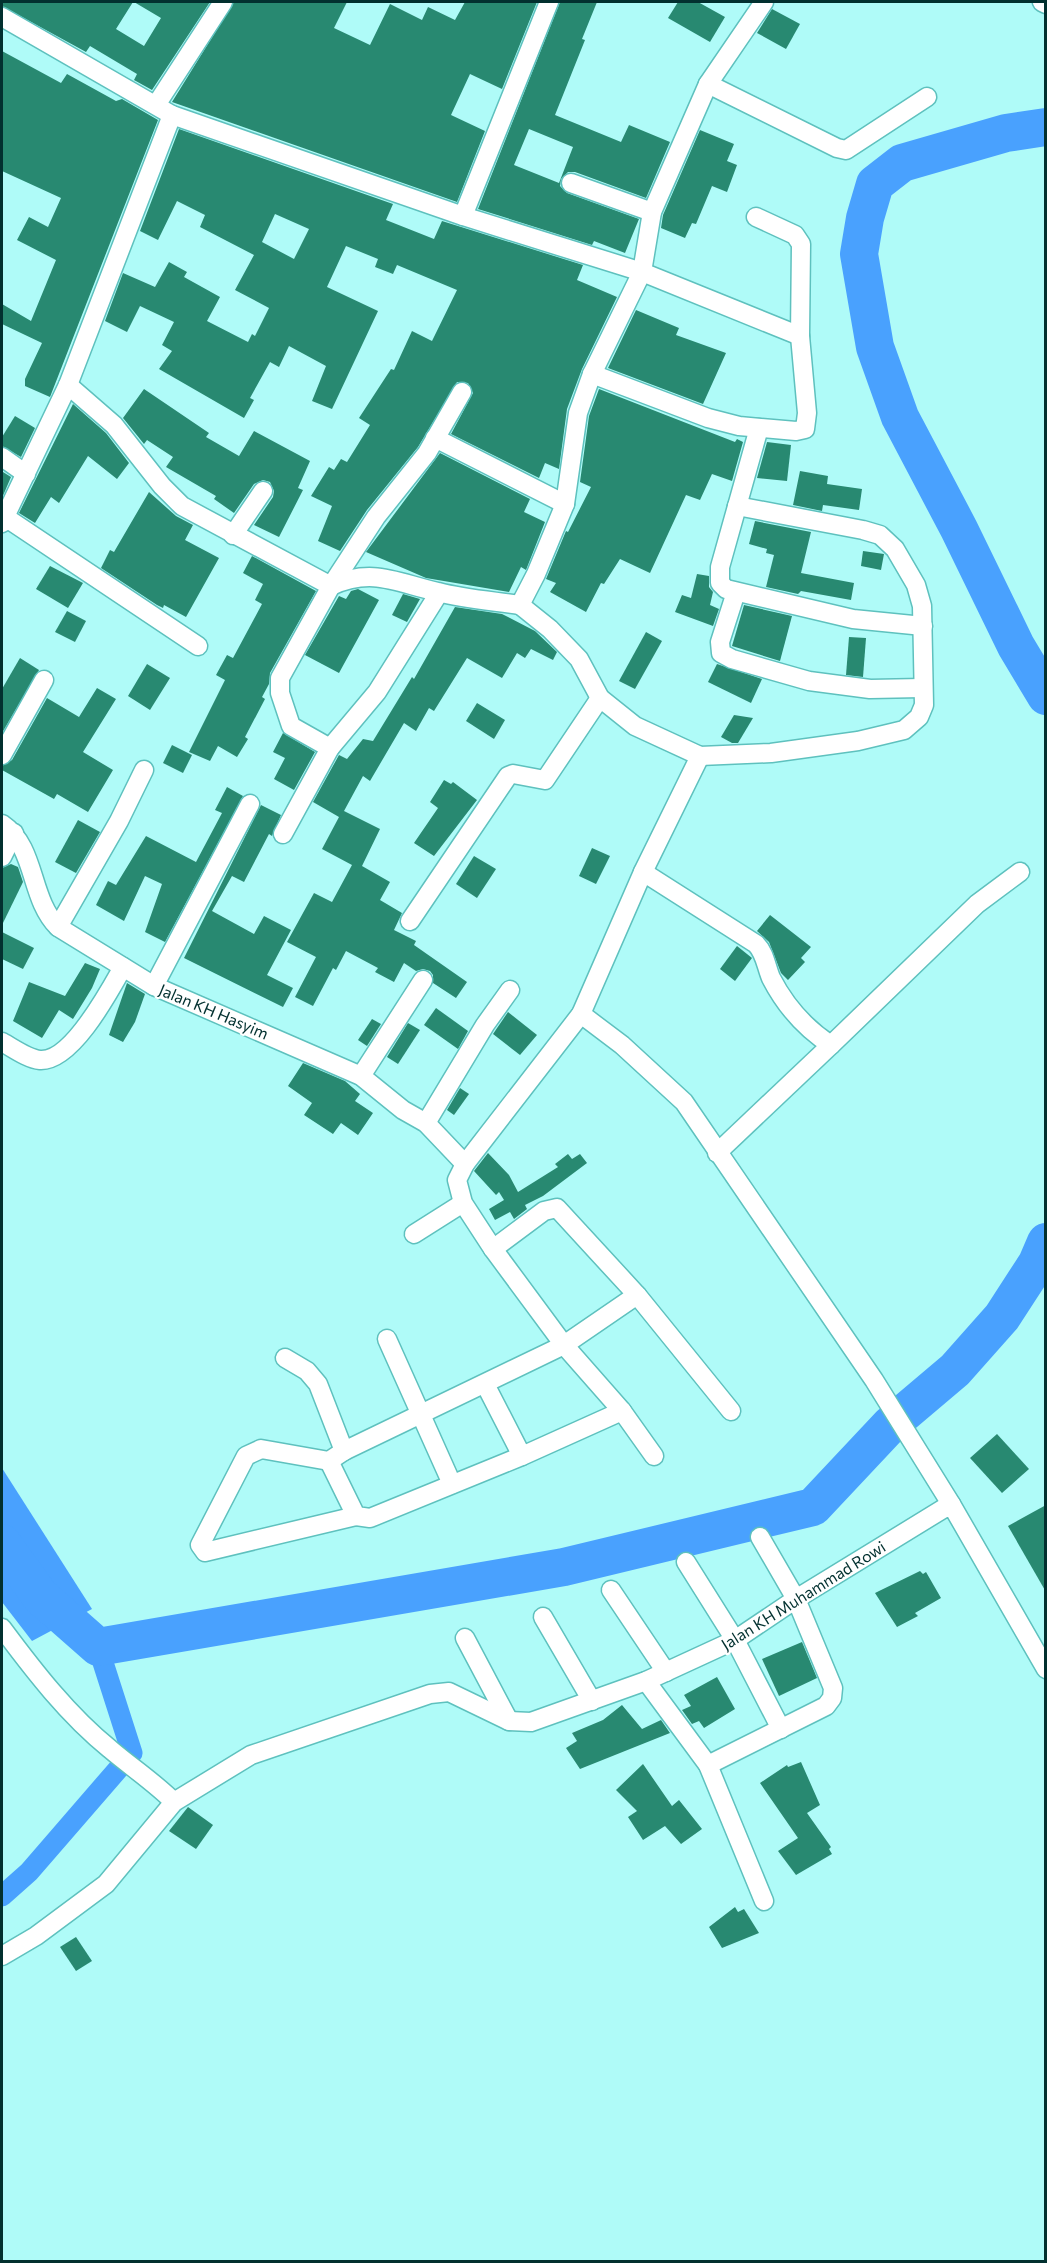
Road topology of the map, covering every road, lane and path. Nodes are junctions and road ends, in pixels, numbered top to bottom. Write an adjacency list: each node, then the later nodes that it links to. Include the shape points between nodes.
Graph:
1 (223, 2): 7 (street)
2 (549, 2): 11 (street)
3 (764, 2): 5 (street)
4 (2, 17): 7 (street)
5 (708, 84): 6 (street, via 846,150); 10 (street)
6 (927, 97)
7 (156, 105): 8 (street)
8 (172, 115): 11 (street); 16 (street)
9 (571, 183): 10 (street)
10 (652, 212): 13 (street)
11 (463, 216): 13 (street)
12 (756, 218): 14 (street, via 795,235 801,244)
13 (642, 272): 14 (street); 15 (street)
14 (800, 336): 18 (street, via 808,424 796,431)
15 (591, 374): 18 (street, via 708,418); 23 (street, via 578,413)
16 (68, 385): 21 (street); 26 (street, via 114,425 182,506)
17 (462, 392): 19 (street)
18 (759, 429): 24 (street)
19 (435, 438): 23 (street); 27 (street)
20 (2, 457): 21 (street)
21 (26, 474): 25 (street)
22 (263, 491): 26 (street)
23 (565, 504): 30 (street)
24 (737, 506): 28 (street, via 719,574 720,583); 31 (street, via 880,535 895,549 916,585)
25 (3, 520): 32 (street)
26 (233, 535): 27 (street)
27 (331, 586): 29 (street, via 364,576 394,579); 36 (street, via 279,685 291,726)
28 (736, 592): 31 (street, via 853,619); 34 (street, via 720,642 721,653 732,659 809,681 870,689)
29 (439, 593): 30 (street); 36 (street, via 377,692)
30 (520, 605): 35 (street, via 579,659)
31 (923, 626): 34 (street)
32 (198, 646)
33 (44, 680): 37 (street)
34 (922, 688): 38 (street, via 924,705 919,717 904,730 858,741 782,751)
35 (600, 698): 38 (street, via 635,726); 46 (street, via 545,780 508,776)
36 (330, 748): 42 (street)
37 (2, 755)
38 (700, 756): 44 (street)
39 (144, 770): 47 (street)
40 (250, 804): 50 (street)
41 (8, 829): 43 (street); 47 (street, Jalan KH Hasyim, via 23,848 39,897)
42 (284, 834)
43 (2, 857)
44 (643, 872): 52 (street); 54 (street, via 756,944 788,1006)
45 (1020, 872): 54 (street, via 977,903)
46 (410, 921)
47 (58, 927): 48 (street, Jalan KH Hasyim)
48 (123, 967): 50 (street, Jalan KH Hasyim); 53 (street, via 89,1024 69,1046 49,1059 34,1058)
49 (423, 980): 55 (street)
50 (154, 987): 55 (street, Jalan KH Hasyim)
51 (510, 990): 56 (street)
52 (581, 1014): 57 (street, via 622,1045 684,1102); 58 (street)
53 (2, 1042)
54 (831, 1045): 57 (street)
55 (361, 1076): 56 (street, Jalan KH Hasyim)
56 (426, 1123): 58 (street, Jalan KH Hasyim)
57 (717, 1153): 74 (street, via 874,1380)
58 (465, 1164): 59 (street, via 457,1180)
59 (463, 1203): 60 (street); 61 (street)
60 (414, 1234)
61 (493, 1250): 62 (street, via 544,1211 554,1208); 64 (street)
62 (637, 1295): 64 (street); 68 (street)
63 (387, 1339): 69 (street)
64 (564, 1345): 66 (street); 67 (street)
65 (285, 1358): 70 (street, via 307,1371 318,1384)
66 (485, 1384): 69 (street); 71 (street)
67 (622, 1411): 71 (street); 72 (street)
68 (731, 1411)
69 (423, 1415): 70 (street); 73 (street)
70 (336, 1456): 75 (street); 75 (street, via 261,1449 246,1456 201,1538 201,1549 205,1552)
71 (522, 1456): 73 (street)
72 (654, 1456)
73 (452, 1484): 75 (street, via 378,1516)
74 (951, 1503): 79 (street, Jalan KH Muhammad Rowi); 84 (street)
75 (356, 1516)
76 (760, 1537): 79 (street)
77 (686, 1562): 83 (street)
78 (611, 1590): 85 (street)
79 (796, 1599): 83 (street, Jalan KH Muhammad Rowi); 89 (street, via 832,1688 832,1698 826,1706)
80 (543, 1617): 87 (street)
81 (2, 1628): 91 (street, via 44,1683 109,1748)
82 (465, 1638): 88 (street)
83 (735, 1640): 85 (street, Jalan KH Muhammad Rowi); 89 (street)
84 (1046, 1669)
85 (666, 1672): 86 (street, Jalan KH Muhammad Rowi)
86 (646, 1681): 87 (street, Jalan KH Muhammad Rowi); 90 (street)
87 (591, 1701): 88 (street, Jalan KH Muhammad Rowi, via 531,1722)
88 (509, 1721): 91 (street, Jalan KH Muhammad Rowi, via 448,1692 430,1694 251,1755)
89 (781, 1729): 90 (street)
90 (708, 1765): 92 (street)
91 (174, 1802): 93 (street, Jalan KH Muhammad Rowi, via 106,1884)
92 (764, 1901)
93 (2, 1956)

